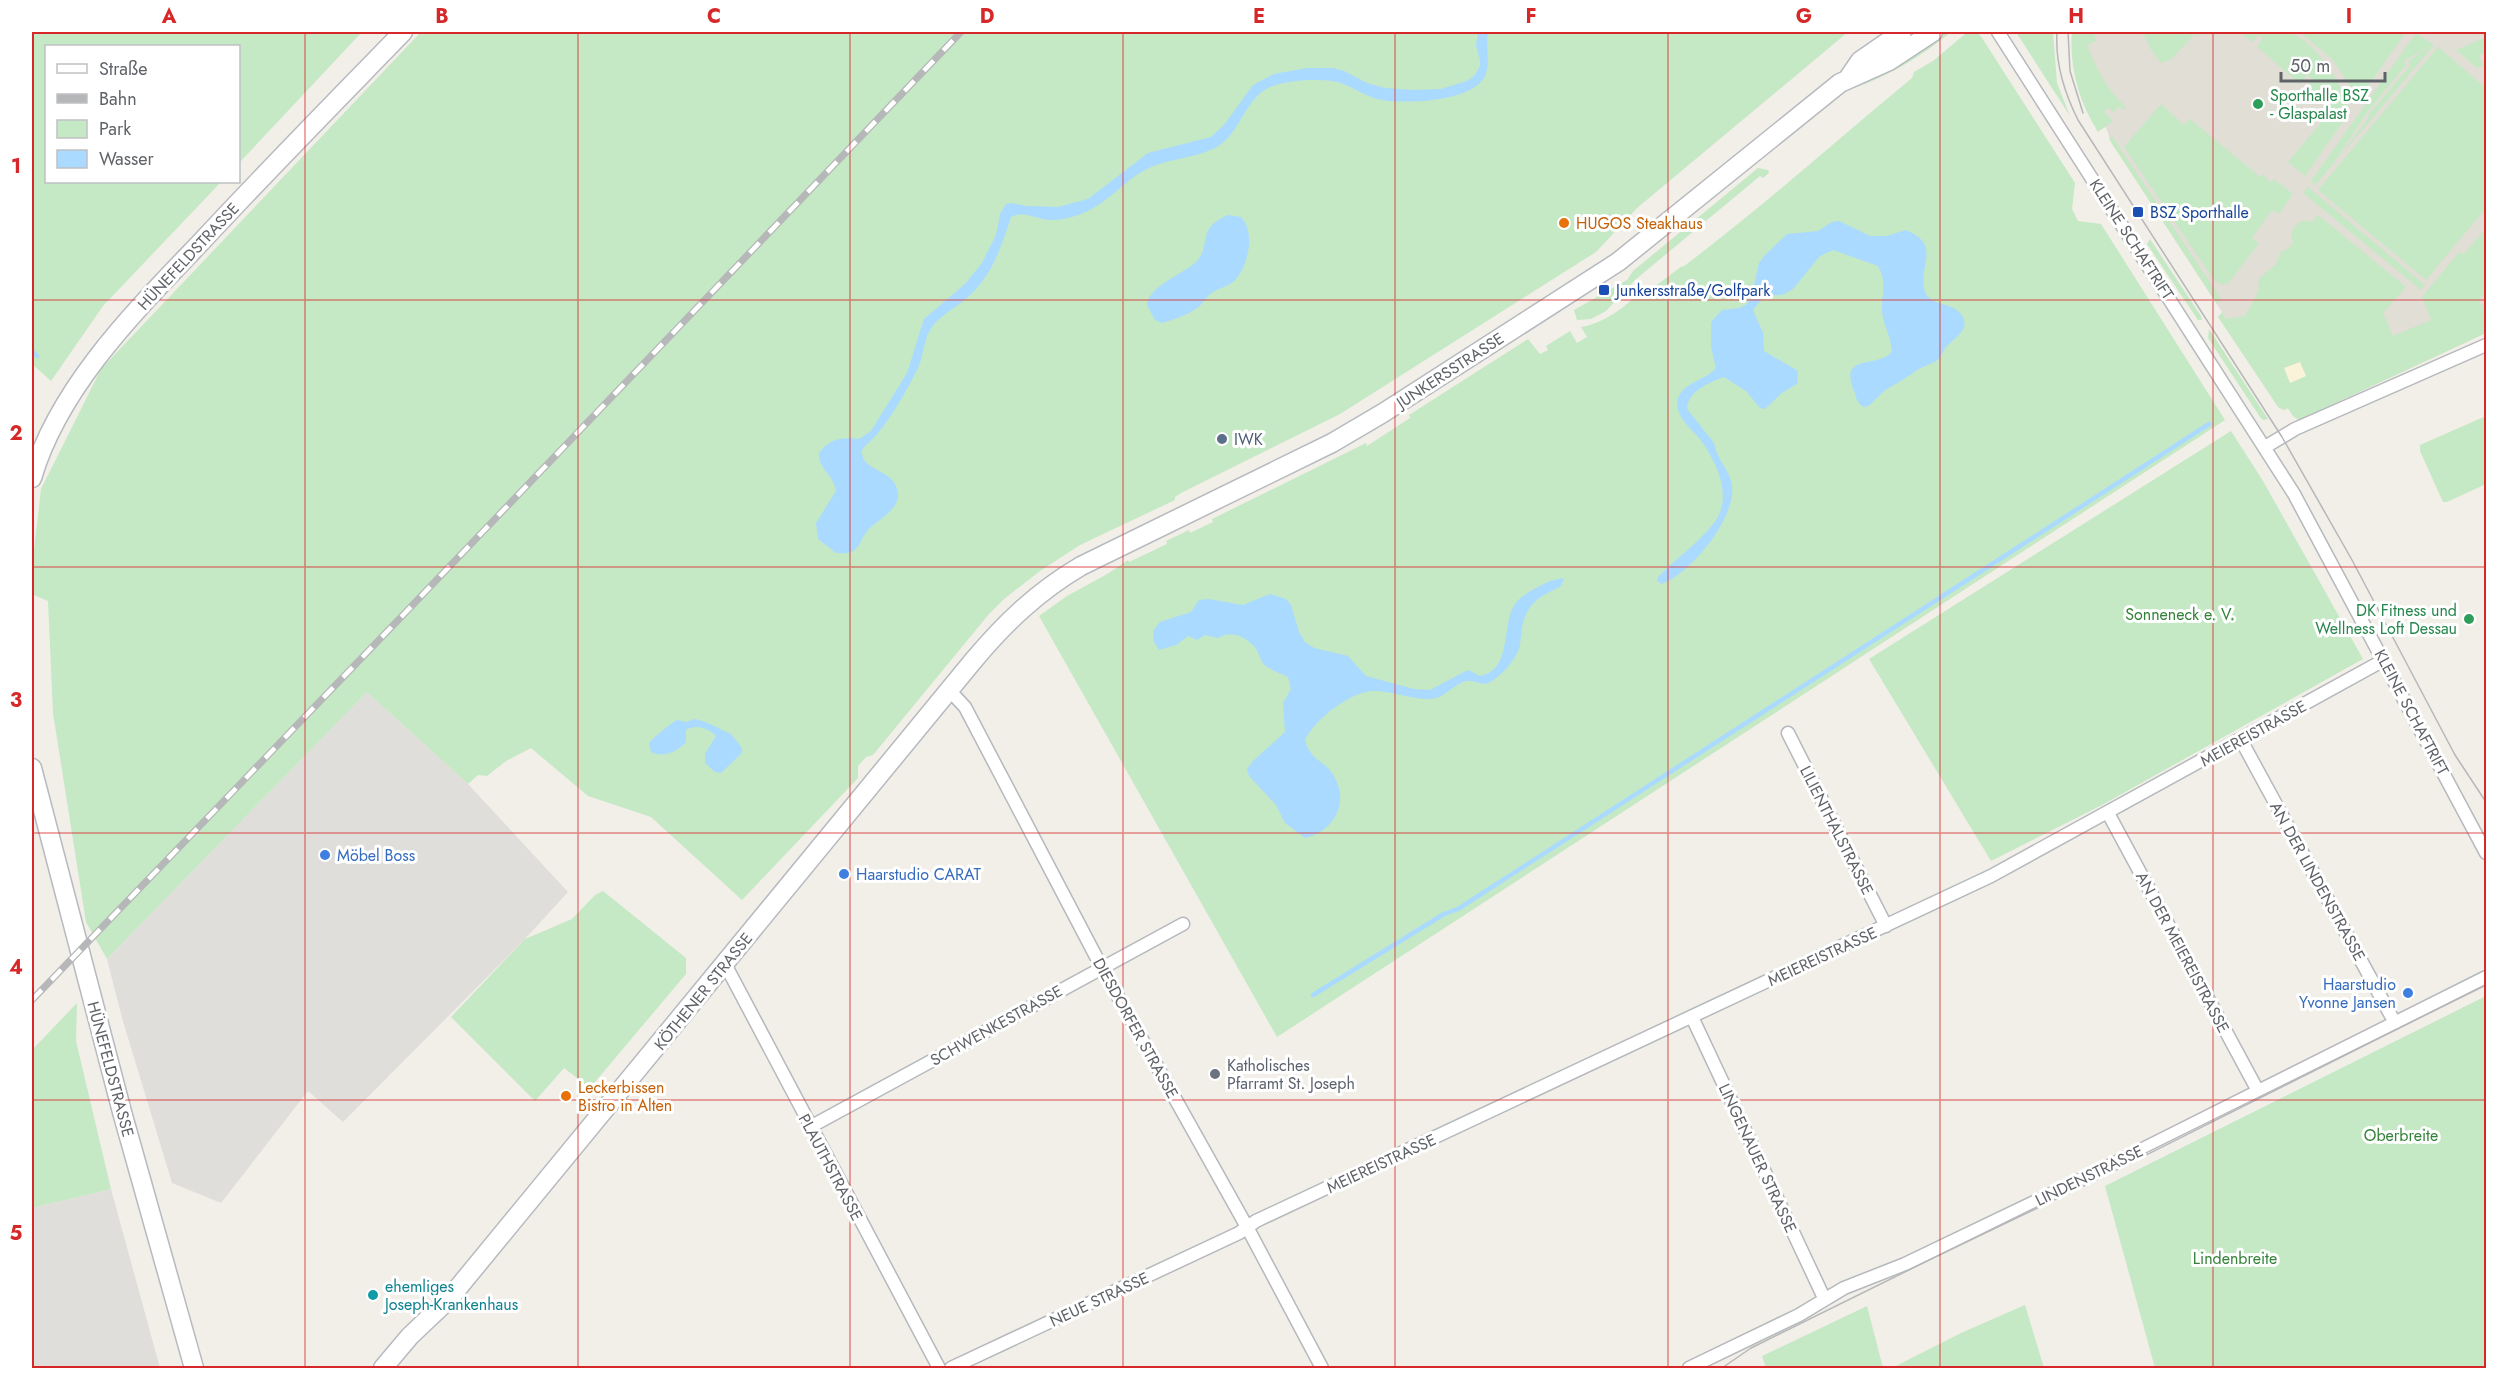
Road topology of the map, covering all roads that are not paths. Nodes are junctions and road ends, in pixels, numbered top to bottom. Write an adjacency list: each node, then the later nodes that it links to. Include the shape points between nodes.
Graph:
1 (403, 32): 8 (main road, HÜNEFELDSTRASSE, via 123,324 53,427)
2 (1902, 32): 5 (main road, JUNKERSSTRASSE, via 1860,61)
3 (1933, 32): 5 (main road, JUNKERSSTRASSE, via 1889,61)
4 (1998, 32): 7 (street, KLEINE SCHAFTRIFT)
5 (1849, 77): 9 (main road, JUNKERSSTRASSE, via 1638,247 1586,283 1362,426 1081,566)
6 (2487, 345): 7 (street, via 2295,429)
7 (2265, 447): 10 (street, KLEINE SCHAFTRIFT)
8 (32, 478)
9 (1018, 610): 11 (main road, KÖTHENER STRASSE)
10 (2384, 660): 13 (street, MEIEREISTRASSE); 16 (street, KLEINE SCHAFTRIFT)
11 (949, 690): 19 (main road, KÖTHENER STRASSE); 20 (street, DIESDORFER STRASSE, via 965,707)
12 (1788, 734): 18 (street, LILIENTHALSTRASSE)
13 (2241, 740): 15 (street, MEIEREISTRASSE); 23 (street, AN DER LINDENSTRASSE)
14 (32, 768): 28 (main road, HÜNEFELDSTRASSE)
15 (2108, 813): 18 (street, MEIEREISTRASSE, via 1991,876); 24 (street, AN DER MEIEREISTRASSE)
16 (2487, 853)
17 (1183, 924): 20 (street, SCHWENKESTRASSE)
18 (1886, 926): 22 (street, MEIEREISTRASSE)
19 (725, 964): 25 (street, PLAUTHSTRASSE); 29 (main road, KÖTHENER STRASSE, via 448,1300)
20 (1102, 968): 25 (street, SCHWENKESTRASSE); 26 (street, DIESDORFER STRASSE)
21 (2487, 977): 23 (street, LINDENSTRASSE)
22 (1692, 1017): 26 (street, MEIEREISTRASSE); 27 (street, LINGENAUER STRASSE)
23 (2395, 1023): 24 (street, LINDENSTRASSE)
24 (2258, 1091): 27 (street, LINDENSTRASSE, via 1905,1264)
25 (810, 1127): 30 (street, PLAUTHSTRASSE)
26 (1247, 1227): 31 (street, NEUE STRASSE); 32 (street, DIESDORFER STRASSE)
27 (1824, 1298): 33 (street, LINDENSTRASSE, via 1799,1315)
28 (194, 1368)
29 (383, 1368)
30 (939, 1368)
31 (951, 1368)
32 (1322, 1368)
33 (1689, 1368)

